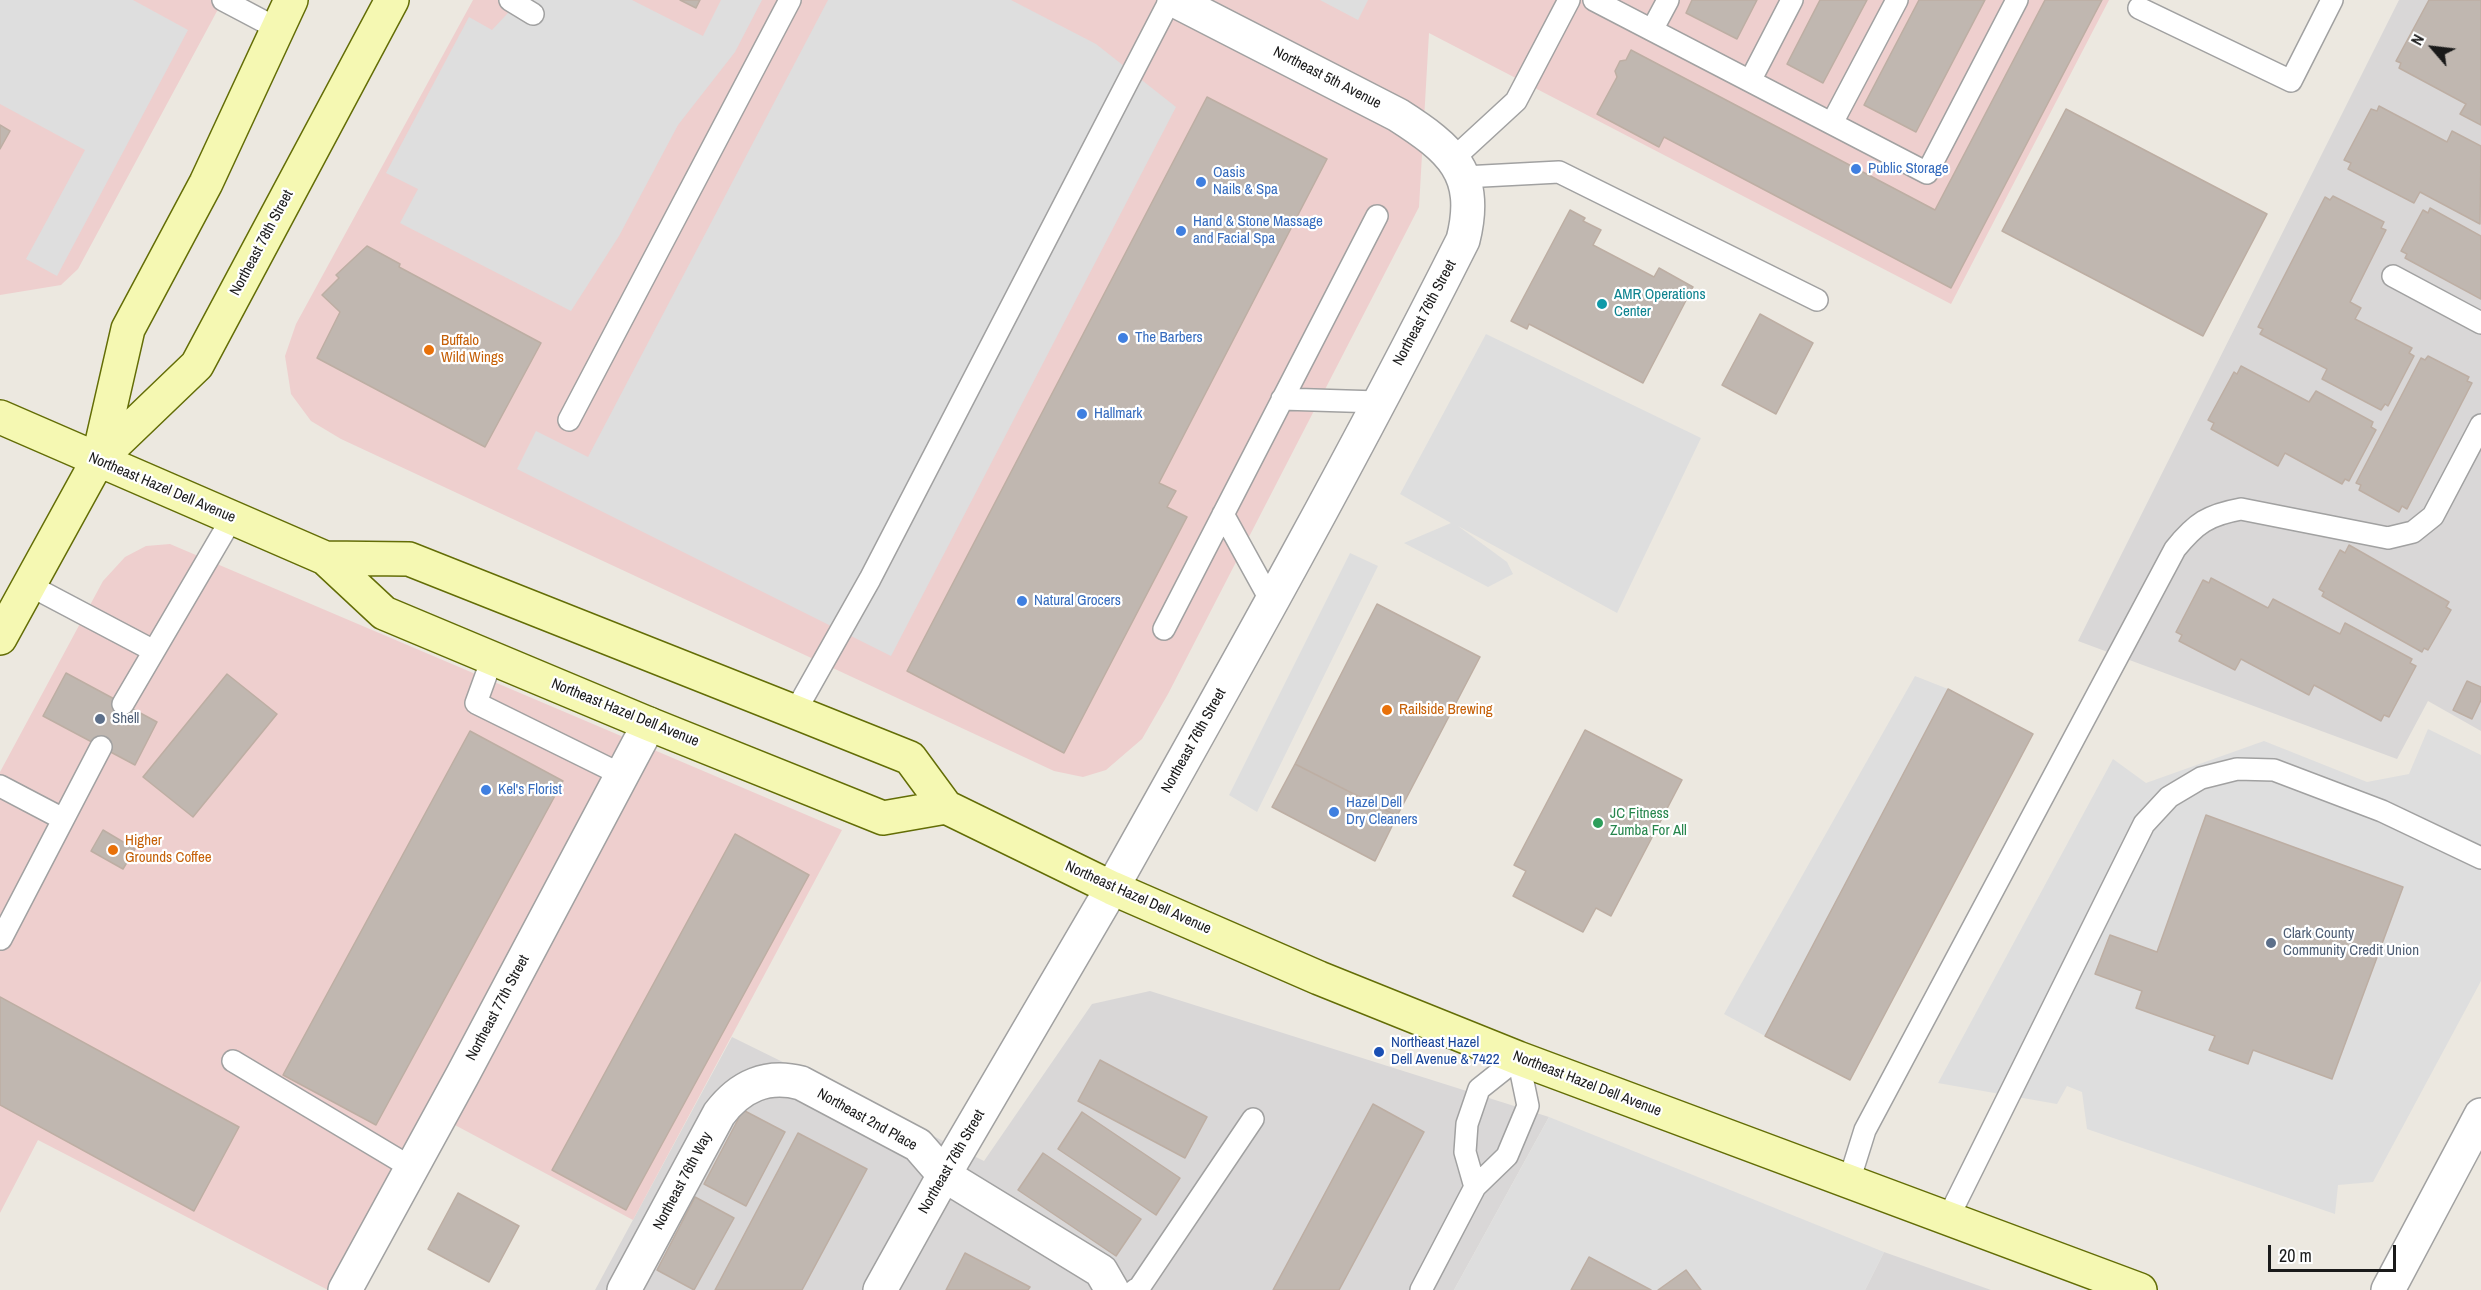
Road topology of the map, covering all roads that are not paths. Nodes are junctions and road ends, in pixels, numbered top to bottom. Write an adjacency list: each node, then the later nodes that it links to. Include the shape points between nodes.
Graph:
1 (223, 0): 16 (lane)
2 (291, 0): 16 (main road, Northeast 78th Street)
3 (392, 0): 30 (main road, Northeast 78th Street, via 197,365)
4 (510, 0): 15 (lane)
5 (790, 0): 28 (lane)
6 (1172, 0): 20 (street, Northeast 5th Avenue, via 1398,115 1431,136); 41 (lane, via 870,579)
7 (1569, 0): 20 (lane, via 1516,101)
8 (1594, 0): 17 (lane)
9 (1668, 0): 17 (lane)
10 (1792, 0): 18 (lane)
11 (1897, 0): 19 (lane)
12 (2017, 0): 19 (lane, via 1927,173)
13 (2332, 0): 14 (lane, via 2291,81)
14 (2139, 8)
15 (533, 14)
16 (278, 29): 30 (main road, Northeast 78th Street, via 206,183 128,329)
17 (1653, 30): 18 (lane)
18 (1750, 81): 19 (lane)
19 (1832, 123)
20 (1459, 168): 23 (lane, via 1558,172); 26 (street, Northeast 76th Street, via 1469,215 1463,240)
21 (1377, 216): 25 (lane)
22 (2393, 276): 24 (lane)
23 (1817, 300)
24 (2481, 322)
25 (1282, 399): 26 (lane); 31 (lane)
26 (1378, 402): 35 (street, Northeast 76th Street)
27 (0, 417): 30 (main road, Northeast Hazel Dell Avenue)
28 (569, 420)
29 (2481, 425): 58 (lane, via 2433,516 2413,532 2388,538 2241,509 2217,513 2193,527 2175,549 1870,1119)
30 (98, 460): 32 (main road, Northeast Hazel Dell Avenue); 34 (main road, Northeast 78th Street)
31 (1223, 514): 35 (lane); 36 (lane)
32 (232, 518): 33 (main road, Northeast Hazel Dell Avenue); 38 (lane)
33 (325, 558): 39 (main road, Northeast Hazel Dell Avenue, via 384,613); 41 (main road, Northeast Hazel Dell Avenue, via 409,559)
34 (29, 585): 37 (main road, Northeast 78th Street); 38 (lane)
35 (1272, 603): 49 (street, Northeast 76th Street)
36 (1164, 629)
37 (0, 638)
38 (154, 651): 40 (lane)
39 (492, 659): 42 (main road, Northeast Hazel Dell Avenue); 44 (lane, via 476,704)
40 (123, 704)
41 (795, 712): 46 (main road, Northeast Hazel Dell Avenue, via 910,758)
42 (649, 724): 44 (street, Northeast 77th Street); 46 (main road, Northeast Hazel Dell Avenue, via 883,818)
43 (101, 747): 47 (lane)
44 (622, 775): 56 (street, Northeast 77th Street)
45 (0, 786): 47 (lane)
46 (946, 807): 49 (main road, Northeast Hazel Dell Avenue)
47 (63, 819): 50 (lane)
48 (2481, 858): 60 (lane, via 2382,811 2274,771 2237,769 2201,778 2169,797 2144,824)
49 (1112, 888): 51 (main road, Northeast Hazel Dell Avenue, via 1319,978); 57 (street, Northeast 76th Street)
50 (1, 939)
51 (1518, 1058): 58 (main road, Northeast Hazel Dell Avenue); 59 (lane, via 1527,1106 1507,1156); 59 (lane, via 1479,1089 1470,1115 1465,1152)
52 (233, 1062): 56 (lane)
53 (755, 1084): 57 (street, Northeast 2nd Place, via 780,1080 801,1083 918,1145); 62 (street, Northeast 76th Way, via 738,1092 719,1114)
54 (2481, 1115): 68 (street)
55 (1253, 1119): 65 (lane)
56 (412, 1168): 61 (street, Northeast 77th Street)
57 (944, 1175): 63 (street, Northeast 76th Street); 64 (street, Northeast 2nd Place, via 1101,1271)
58 (1849, 1181): 60 (main road, Northeast Hazel Dell Avenue)
59 (1475, 1187): 66 (lane)
60 (1948, 1218): 67 (main road, Northeast Hazel Dell Avenue)
61 (345, 1290)
62 (624, 1290)
63 (880, 1290)
64 (1112, 1290)
65 (1135, 1290)
66 (1421, 1290)
67 (2140, 1290)
68 (2388, 1290)

